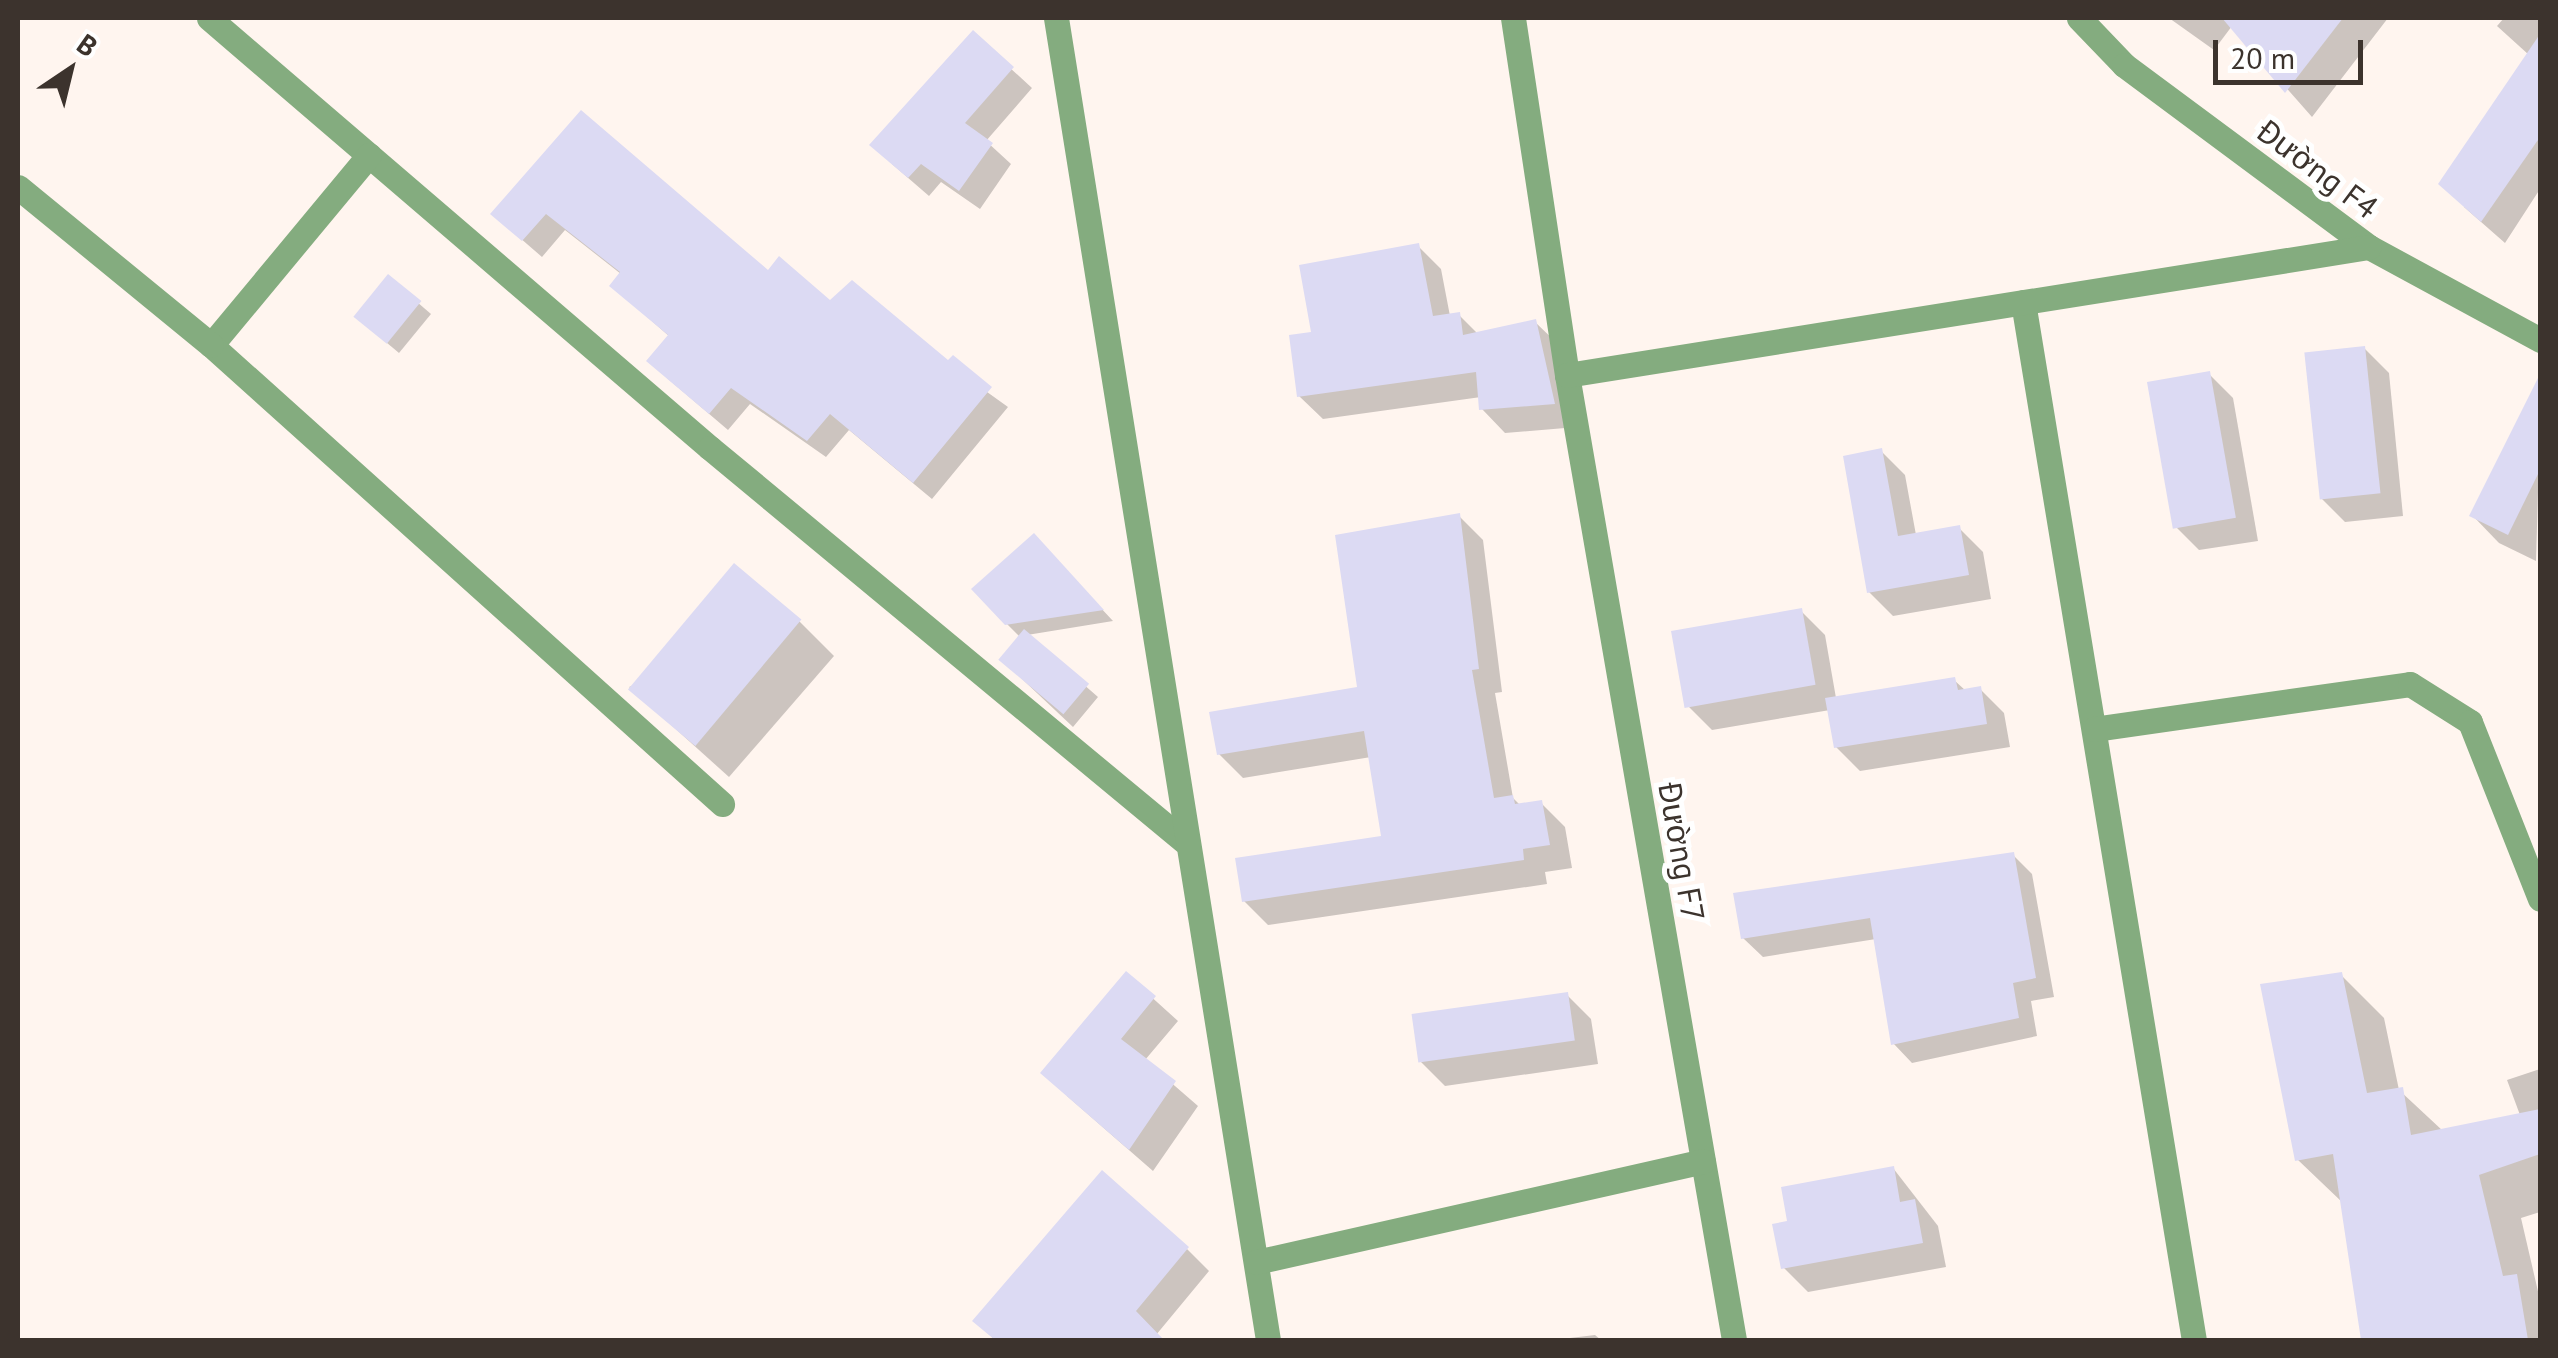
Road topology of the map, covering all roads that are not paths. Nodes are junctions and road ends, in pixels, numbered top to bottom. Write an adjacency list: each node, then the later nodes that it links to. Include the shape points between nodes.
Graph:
1 (209, 18): 5 (street)
2 (1056, 18): 14 (street)
3 (1513, 18): 11 (street, Đường F7)
4 (2080, 18): 7 (street, Đường F4, via 2124,65)
5 (369, 155): 10 (street); 14 (street)
6 (18, 188): 10 (street)
7 (2368, 247): 8 (street); 9 (street, Đường F4)
8 (2023, 302): 11 (street); 12 (street)
9 (2540, 340)
10 (211, 346): 13 (street)
11 (1566, 375): 16 (street, Đường F7)
12 (2094, 728): 15 (street, via 2410,684 2470,722); 20 (street)
13 (722, 804)
14 (1184, 841): 17 (street)
15 (2540, 900)
16 (1703, 1160): 17 (street); 19 (street, Đường F7)
17 (1256, 1262): 18 (street)
18 (1268, 1340)
19 (1734, 1340)
20 (2194, 1340)

